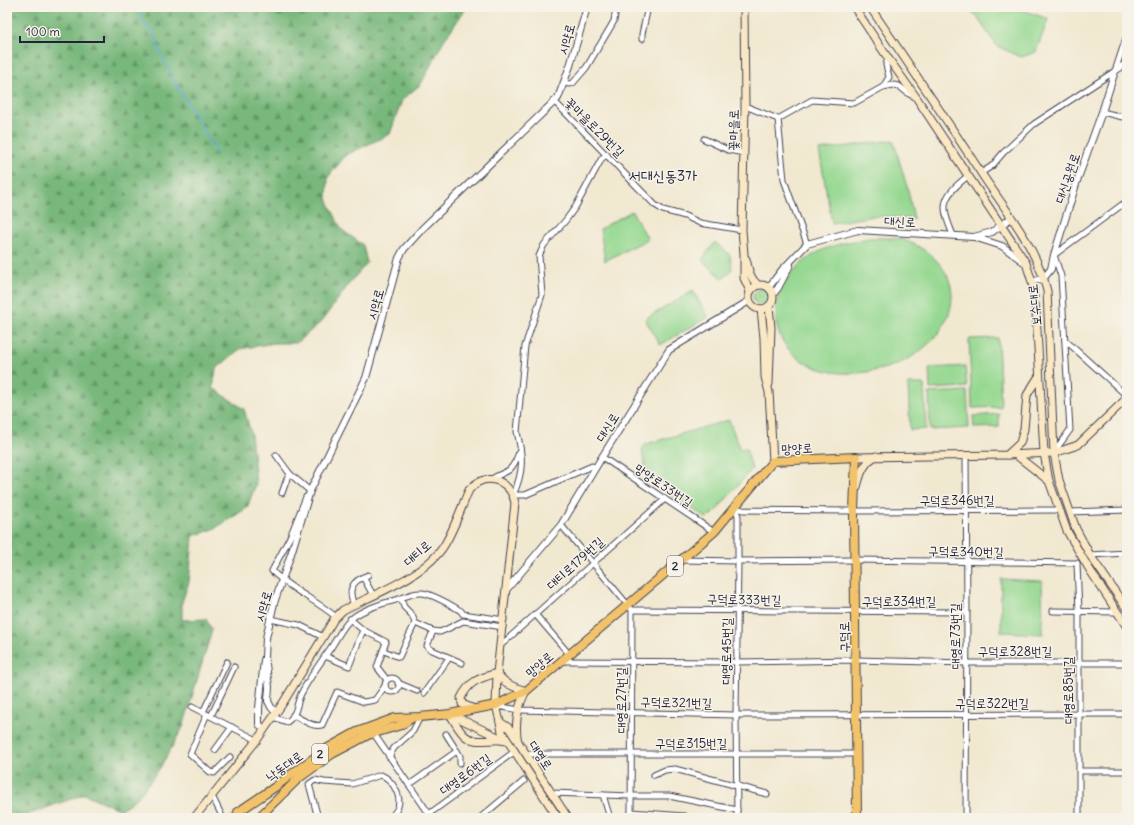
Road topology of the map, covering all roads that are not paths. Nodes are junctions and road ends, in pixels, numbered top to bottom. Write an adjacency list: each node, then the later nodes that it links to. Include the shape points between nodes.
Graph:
1 (586, 7): 12 (street, 시약로)
2 (616, 7): 12 (street, via 614,21 586,68 573,83)
3 (648, 7): 8 (street)
4 (744, 7): 16 (main road, 꽃마을로)
5 (854, 7): 9 (main road, 보수대로)
6 (870, 7): 23 (main road, 보수대로)
7 (1127, 35): 11 (street, 대신공원로)
8 (642, 39)
9 (888, 58): 13 (street, via 888,77); 14 (main road, 보수대로)
10 (1127, 62): 11 (street)
11 (1115, 71): 17 (street, 대신공원로); 23 (street, via 1034,124 992,166)
12 (564, 83): 15 (street, 시약로)
13 (883, 87): 14 (street, via 899,86); 19 (street, via 854,103 812,100)
14 (916, 97): 24 (main road, 보수대로)
15 (555, 102): 22 (street, 꽃마을로29번길); 64 (street, 시약로, via 404,248 366,378)
16 (745, 106): 19 (street); 21 (main road, 꽃마을로)
17 (1102, 112): 18 (street); 33 (street, 대신공원로, via 1077,180)
18 (1127, 118)
19 (778, 120): 31 (street, via 784,180)
20 (704, 139): 21 (street, via 728,150)
21 (744, 153): 28 (main road, 꽃마을로)
22 (607, 155): 28 (street, 꽃마을로29번길, via 663,210 700,222); 49 (street, via 602,158 576,206 544,245 539,256 542,296 525,346 517,432)
23 (981, 173): 26 (main road, 보수대로)
24 (968, 176): 27 (main road, 보수대로); 29 (street, via 949,194 944,207)
25 (1127, 201): 33 (street)
26 (1011, 218): 27 (street, 대신로); 36 (main road, 보수대로, via 1035,256)
27 (1001, 226): 30 (street, 대신로, via 992,232); 35 (main road, 보수대로)
28 (742, 230): 32 (main road, 꽃마을로)
29 (953, 235): 30 (street, 대신로); 31 (street, 대신로, via 858,230)
30 (974, 237): 35 (street, via 1002,246)
31 (807, 244): 34 (street)
32 (744, 254): 38 (main road, 꽃마을로, via 749,275); 40 (main road, 꽃마을로, via 744,278)
33 (1054, 255): 36 (street, 대신공원로, via 1051,269); 45 (street, via 1061,276)
34 (792, 262): 39 (street); 41 (street)
35 (1026, 263): 37 (main road, 보수대로)
36 (1044, 278): 37 (street); 50 (main road, 보수대로, via 1047,291)
37 (1032, 282): 46 (main road, 보수대로)
38 (758, 285): 39 (main road); 40 (main road)
39 (769, 287): 41 (main road)
40 (750, 291): 42 (main road, 꽃마을로)
41 (773, 294): 43 (main road)
42 (749, 301): 44 (main road); 57 (street, 대신로, via 669,350)
43 (769, 306): 44 (main road); 47 (main road)
44 (761, 309): 47 (main road, via 765,377)
45 (1064, 340): 48 (street); 50 (street, via 1070,430)
46 (1039, 376): 51 (main road, 보수대로); 54 (main road, via 1027,395 1020,443)
47 (769, 392): 59 (main road)
48 (1127, 397): 50 (main road, 망양로, via 1078,445)
49 (520, 446): 62 (street, via 513,466); 67 (street, via 522,466 519,483)
50 (1054, 452): 51 (main road, 망양로); 74 (main road, 보수대로, via 1059,480)
51 (1044, 453): 55 (main road, 망양로); 63 (main road, 보수대로)
52 (276, 455): 61 (street)
53 (966, 455): 54 (main road, 망양로); 56 (main road, 망양로); 70 (street, 대영로73번길)
54 (1007, 455): 55 (main road, 망양로)
55 (1016, 455): 63 (main road)
56 (876, 456): 58 (main road, 망양로); 66 (main road, via 863,469)
57 (602, 457): 60 (street, 대신로); 68 (street, 망양로33번길)
58 (856, 457): 59 (main road, 망양로); 66 (main road, 구덕로)
59 (773, 461): 69 (main road, 망양로 / 2)
60 (595, 467): 67 (street, via 592,466 525,495); 75 (street, 대신로)
61 (290, 474): 64 (street); 65 (street)
62 (492, 479): 67 (main road, via 506,485); 89 (main road, 대티로, via 484,479 469,490 445,544 434,558 415,574)
63 (1049, 481): 71 (main road, 보수대로)
64 (309, 490): 87 (street, 시약로); 87 (street, via 290,537 272,571)
65 (282, 493)
66 (855, 493): 73 (main road, 구덕로)
67 (513, 495): 88 (main road, via 515,511)
68 (665, 499): 76 (street, 망양로33번길); 82 (street, 대티로179번길)
69 (736, 508): 73 (street, 구덕로346번길); 76 (main road, 망양로 / 2); 83 (street, 대영로45번길)
70 (966, 510): 71 (street, 구덕로346번길); 73 (street, 구덕로346번길); 84 (street, 대영로73번길)
71 (1060, 510): 81 (main road, 보수대로)
72 (1127, 510): 74 (street)
73 (854, 511): 80 (main road, 구덕로)
74 (1070, 512): 78 (main road, 보수대로)
75 (561, 525): 82 (street); 88 (street, 대신로)
76 (714, 532): 79 (main road, 망양로 / 2)
77 (1127, 553): 78 (street)
78 (1090, 555): 85 (main road, 보수대로)
79 (682, 560): 83 (street, 구덕로340번길); 92 (main road, 망양로 / 2)
80 (855, 560): 83 (street, 구덕로340번길); 84 (street, 구덕로340번길); 96 (main road, 구덕로)
81 (1080, 561): 84 (street, 구덕로340번길); 86 (main road, 보수대로); 98 (street, 대영로85번길)
82 (592, 562): 92 (street); 100 (street, 대티로179번길)
83 (738, 562): 94 (street, 대영로45번길)
84 (966, 562): 97 (street, 대영로73번길)
85 (1096, 562): 86 (main road, via 1086,558); 93 (main road, 보수대로)
86 (1088, 567): 99 (main road, 보수대로)
87 (282, 581): 101 (street); 102 (street, 시약로)
88 (507, 589): 105 (main road)
89 (373, 595): 91 (main road, 대티로); 91 (street, via 365,576 355,582 351,591)
90 (402, 598): 103 (street); 104 (street, via 404,607 412,615); 105 (street, via 422,593 430,595 463,614)
91 (354, 605): 101 (main road, 대티로)
92 (630, 607): 94 (street, 구덕로333번길); 112 (main road, 망양로 / 2); 118 (street, 대영로27번길)
93 (1127, 609)
94 (737, 610): 96 (street, 구덕로333번길); 120 (street, 대영로45번길)
95 (1053, 611): 98 (street)
96 (855, 612): 97 (street, 구덕로334번길); 116 (main road, 구덕로)
97 (967, 612): 121 (street, 대영로73번길)
98 (1079, 612): 99 (street); 122 (street, 대영로85번길)
99 (1117, 612): 106 (main road, 보수대로)
100 (535, 614): 110 (street, 대티로179번길); 112 (street)
101 (336, 617): 109 (main road, 대티로)
102 (270, 619): 109 (street, via 299,625); 114 (street, 시약로)
103 (350, 619): 107 (street); 113 (street)
104 (415, 623): 108 (street); 111 (street, via 399,657)
105 (503, 624): 108 (street, via 463,621 440,632); 110 (main road)
106 (1127, 627)
107 (363, 630): 111 (street, via 386,642); 113 (street, via 349,666)
108 (433, 631): 115 (street, via 427,646)
109 (323, 637): 144 (main road, 대티로)
110 (501, 645): 126 (main road)
111 (384, 651): 127 (street, via 377,667)
112 (569, 654): 117 (main road, 망양로 / 2)
113 (325, 656): 145 (street, via 301,694)
114 (265, 657): 144 (street, 시약로, via 268,700); 150 (street, 시약로, via 259,708 259,724)
115 (450, 658): 124 (street); 132 (street)
116 (856, 660): 120 (street, 구덕로328번길); 121 (street, 구덕로328번길); 140 (main road, 구덕로)
117 (560, 661): 118 (street, 구덕로328번길); 131 (main road, 망양로 / 2)
118 (632, 661): 120 (street, 구덕로328번길); 137 (street, 대영로27번길)
119 (227, 662): 138 (street)
120 (737, 662): 146 (street, 대영로45번길)
121 (966, 662): 122 (street, 구덕로328번길); 141 (street, 대영로73번길)
122 (1079, 662): 123 (street, 구덕로328번길); 142 (street, 대영로85번길)
123 (1127, 662)
124 (462, 663)
125 (234, 667): 138 (street)
126 (497, 673): 131 (main road, via 510,685); 133 (main road); 135 (main road, via 474,681 463,693 462,704)
127 (387, 680): 128 (street, via 393,679); 129 (street)
128 (398, 683): 129 (street, via 398,688 393,692 389,692); 130 (street)
129 (385, 686): 145 (street, via 375,700 364,702 337,692 322,725 319,726)
130 (417, 690)
131 (526, 690): 133 (main road, 망양로 / 2); 136 (main road)
132 (424, 693)
133 (496, 705): 135 (main road, 낙동대로 / 2); 136 (street, 구덕로321번길); 148 (main road)
134 (192, 707): 138 (street)
135 (474, 709): 139 (main road, 낙동대로 / 2)
136 (519, 710): 137 (street, 구덕로321번길); 155 (main road, via 516,730)
137 (632, 713): 146 (street, 구덕로321번길); 160 (street, 대영로27번길)
138 (207, 714): 149 (street); 163 (street, via 190,754 214,773)
139 (450, 714): 147 (main road, 낙동대로 / 2); 154 (main road); 154 (main road, via 464,736 469,739)
140 (856, 714): 141 (street, 구덕로322번길); 146 (street, 구덕로321번길); 162 (main road, 구덕로)
141 (966, 714): 142 (street, 구덕로322번길); 193 (street, 대영로73번길)
142 (1079, 714): 143 (street, 구덕로322번길); 166 (street, 대영로85번길)
143 (1127, 714)
144 (275, 715): 145 (street, via 287,722); 150 (main road, 대티로)
145 (293, 715)
146 (736, 715): 161 (street, 대영로45번길)
147 (416, 717): 151 (main road, 낙동대로 / 2); 164 (street, via 413,731 394,748); 178 (main road, 낙동대로 / 2, via 395,718 342,740)
148 (500, 722): 154 (main road, 대영로); 155 (main road, 대영로, via 509,728)
149 (232, 727): 153 (street); 156 (street)
150 (264, 730): 153 (main road, 대티로)
151 (374, 734): 164 (street); 184 (main road, 낙동대로 / 2, via 332,754 299,778)
152 (446, 734): 157 (street)
153 (257, 740): 175 (main road, 대티로)
154 (507, 741): 158 (main road, 대영로)
155 (518, 742): 159 (main road, 대영로)
156 (215, 750)
157 (457, 751): 165 (street); 170 (street)
158 (514, 752): 180 (street, 대영로6번길); 188 (main road, 대영로)
159 (526, 754): 160 (street, 구덕로315번길); 172 (main road, 대영로)
160 (632, 754): 161 (street, 구덕로315번길); 176 (street, 대영로27번길)
161 (736, 754): 162 (street, 구덕로315번길); 171 (street, 대영로45번길)
162 (856, 754): 192 (main road, 구덕로)
163 (230, 757)
164 (389, 757): 170 (street)
165 (460, 763)
166 (1080, 771): 167 (street); 194 (street, 대영로85번길)
167 (1127, 771)
168 (654, 775): 171 (street, via 675,769)
169 (524, 781): 187 (street)
170 (409, 785): 180 (street)
171 (736, 786): 173 (street); 177 (street, 대영로45번길)
172 (552, 793): 174 (street); 189 (main road, 대영로)
173 (767, 794)
174 (603, 795): 176 (street); 190 (street)
175 (212, 796): 182 (main road, 대티로); 183 (street)
176 (631, 796): 177 (street, via 669,796); 179 (street, 대영로27번길)
177 (737, 810): 191 (street, 대영로45번길)
178 (238, 812)
179 (631, 815): 181 (street)
180 (430, 816)
181 (684, 816)
182 (194, 818)
183 (223, 818)
184 (258, 818)
185 (318, 818): 186 (street, via 310,782 315,780 352,784 381,775 388,778 398,796 397,810)
186 (390, 818)
187 (480, 818)
188 (558, 818)
189 (568, 818)
190 (610, 818)
191 (737, 818)
192 (857, 818)
193 (966, 818)
194 (1079, 818)

